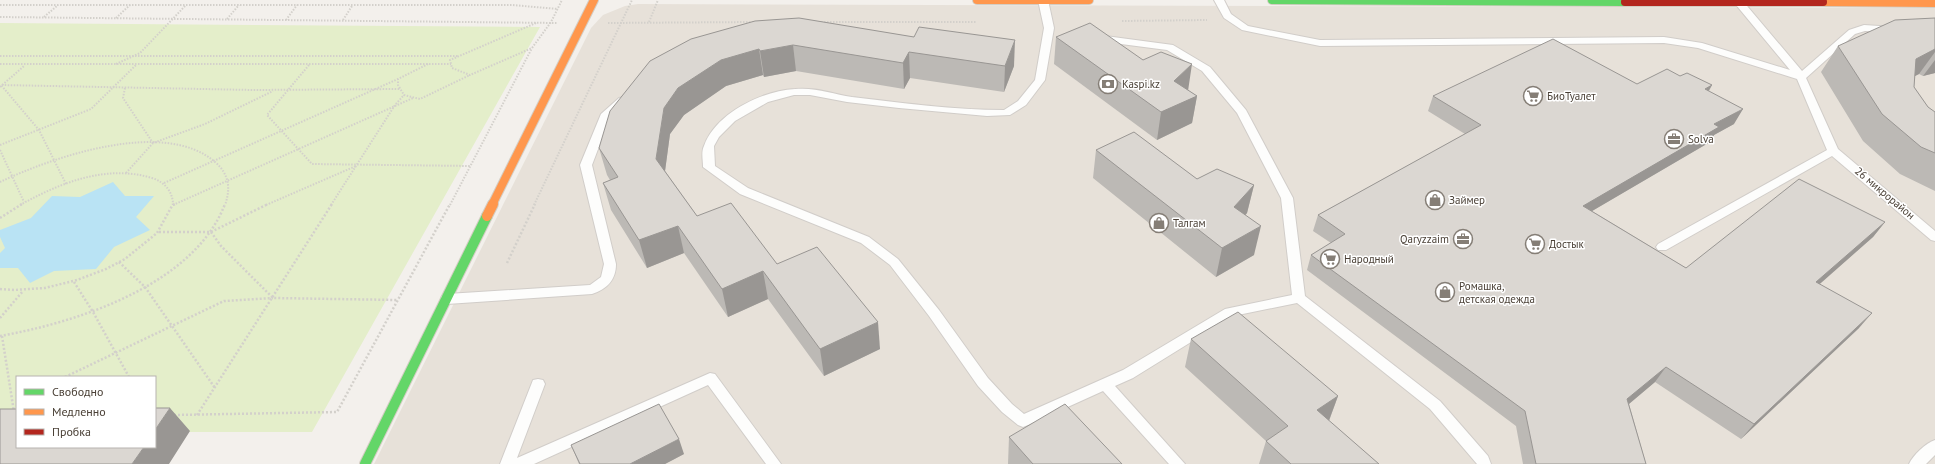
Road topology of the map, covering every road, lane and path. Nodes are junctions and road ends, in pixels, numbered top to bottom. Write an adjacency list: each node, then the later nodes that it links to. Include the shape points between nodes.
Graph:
1 (562, 0): 21 (path)
2 (594, 0): 38 (main road)
3 (632, 0): 33 (path)
4 (658, 0): 34 (path)
5 (977, 0): 6 (main road)
6 (992, 0): 7 (main road)
7 (1043, 0): 8 (main road); 40 (lane, via 1049,28)
8 (1089, 0)
9 (1219, 0): 29 (lane)
10 (1272, 0): 11 (main road)
11 (1582, 1): 12 (main road)
12 (1738, 1): 13 (main road); 55 (lane)
13 (1935, 3)
14 (0, 5): 15 (path)
15 (59, 5): 16 (path); 23 (path)
16 (130, 5): 17 (path); 24 (path)
17 (186, 5): 18 (path); 25 (path)
18 (239, 5): 19 (path); 26 (path)
19 (297, 5): 20 (path); 27 (path)
20 (352, 5): 21 (path, via 512,6); 28 (path)
21 (558, 9): 32 (path)
22 (0, 17): 23 (path)
23 (44, 17): 24 (path)
24 (116, 18): 25 (path)
25 (172, 19): 26 (path); 44 (path, via 140,53)
26 (227, 19): 27 (path)
27 (286, 20): 28 (path)
28 (343, 20): 31 (path)
29 (1231, 20): 30 (path); 55 (lane, via 1245,28 1320,43 1664,40 1699,45)
30 (1120, 21)
31 (537, 22): 32 (path); 46 (path)
32 (551, 22): 38 (path); 43 (path)
33 (622, 22): 34 (path); 38 (path); 93 (path)
34 (649, 22): 35 (path)
35 (755, 22)
36 (811, 22): 37 (path)
37 (985, 22)
38 (583, 23): 100 (main road)
39 (1903, 29): 55 (lane, via 1864,28 1852,32)
40 (1048, 36): 41 (lane); 110 (lane, via 1040,80 1022,103 1006,113 846,99 814,92 787,92 753,105 730,118 708,148 709,167 744,191 865,240 894,262 983,382 1023,421)
41 (1062, 36)
42 (1090, 37): 99 (lane, via 1170,47 1206,70 1242,112 1287,198)
43 (532, 48): 54 (path); 78 (path)
44 (134, 55): 45 (path); 46 (path); 53 (path)
45 (0, 56)
46 (459, 56): 51 (path, via 450,60)
47 (0, 64): 52 (path)
48 (136, 64): 49 (path); 53 (path); 58 (path)
49 (309, 64): 50 (path); 63 (path)
50 (428, 64): 51 (path); 56 (path)
51 (451, 64): 54 (path, via 452,68)
52 (24, 65): 53 (path); 57 (path)
53 (114, 65)
54 (470, 75): 66 (path, via 420,99)
55 (1801, 77): 74 (lane)
56 (398, 79): 60 (path); 61 (path)
57 (1, 86): 58 (path); 68 (path)
58 (113, 88): 59 (path); 68 (path, via 91,110)
59 (125, 88): 62 (path); 70 (path, via 123,98)
60 (377, 89): 61 (path); 63 (path); 69 (path)
61 (400, 89): 65 (path)
62 (275, 90): 63 (path); 70 (path, via 205,124)
63 (287, 90): 69 (path, via 267,115)
64 (631, 94): 100 (lane, via 606,114 586,165 610,264 610,274 606,282 592,288)
65 (404, 96): 66 (path); 67 (path)
66 (413, 98): 67 (path)
67 (395, 105): 72 (path); 77 (path)
68 (39, 130): 71 (path); 75 (path)
69 (282, 130): 72 (path); 76 (path)
70 (153, 143): 75 (path, via 106,147); 76 (path, via 178,145 199,151); 79 (path)
71 (0, 145)
72 (298, 148): 77 (path, via 312,164); 81 (path)
73 (0, 150): 80 (path)
74 (1833, 150): 90 (lane, 26 микрорайон); 91 (lane)
75 (54, 159): 80 (path); 84 (path)
76 (215, 160): 81 (path); 83 (path)
77 (358, 164): 78 (path); 89 (path); 98 (path)
78 (470, 166): 101 (path)
79 (126, 173): 83 (path, via 148,176); 84 (path, via 102,175)
80 (13, 176): 82 (path); 85 (path)
81 (228, 180): 86 (path); 89 (path, via 226,204)
82 (0, 182)
83 (164, 183): 86 (path, via 172,192)
84 (66, 184): 85 (path)
85 (24, 202): 87 (path)
86 (173, 205): 88 (path)
87 (0, 218)
88 (159, 232): 89 (path); 92 (path)
89 (211, 232): 95 (path, via 184,260); 98 (path, via 221,246)
90 (1935, 237)
91 (1662, 247)
92 (119, 262): 94 (path); 95 (path)
93 (507, 263)
94 (74, 282): 97 (path); 102 (path)
95 (145, 287): 102 (path); 104 (path)
96 (0, 289): 97 (path)
97 (23, 291): 103 (path)
98 (272, 298): 101 (path); 104 (path, via 224,301); 111 (path)
99 (1299, 298): 110 (lane, via 1230,312 1128,374); 121 (lane, via 1435,405)
100 (447, 299): 116 (main road)
101 (398, 300): 113 (path, via 337,412)
102 (93, 312): 105 (path, via 47,327); 106 (path)
103 (0, 318)
104 (172, 325): 106 (path); 111 (path)
105 (1, 336): 114 (path)
106 (115, 352): 107 (path); 108 (path)
107 (67, 376)
108 (128, 376)
109 (538, 384): 117 (lane)
110 (1105, 384): 120 (lane)
111 (215, 388): 113 (path)
112 (169, 415): 113 (path)
113 (197, 415)
114 (15, 418)
115 (1935, 446): 122 (lane)
116 (365, 464)
117 (507, 464)
118 (519, 464): 119 (lane, via 710,378)
119 (774, 464)
120 (1178, 464)
121 (1484, 464)
122 (1916, 464)

